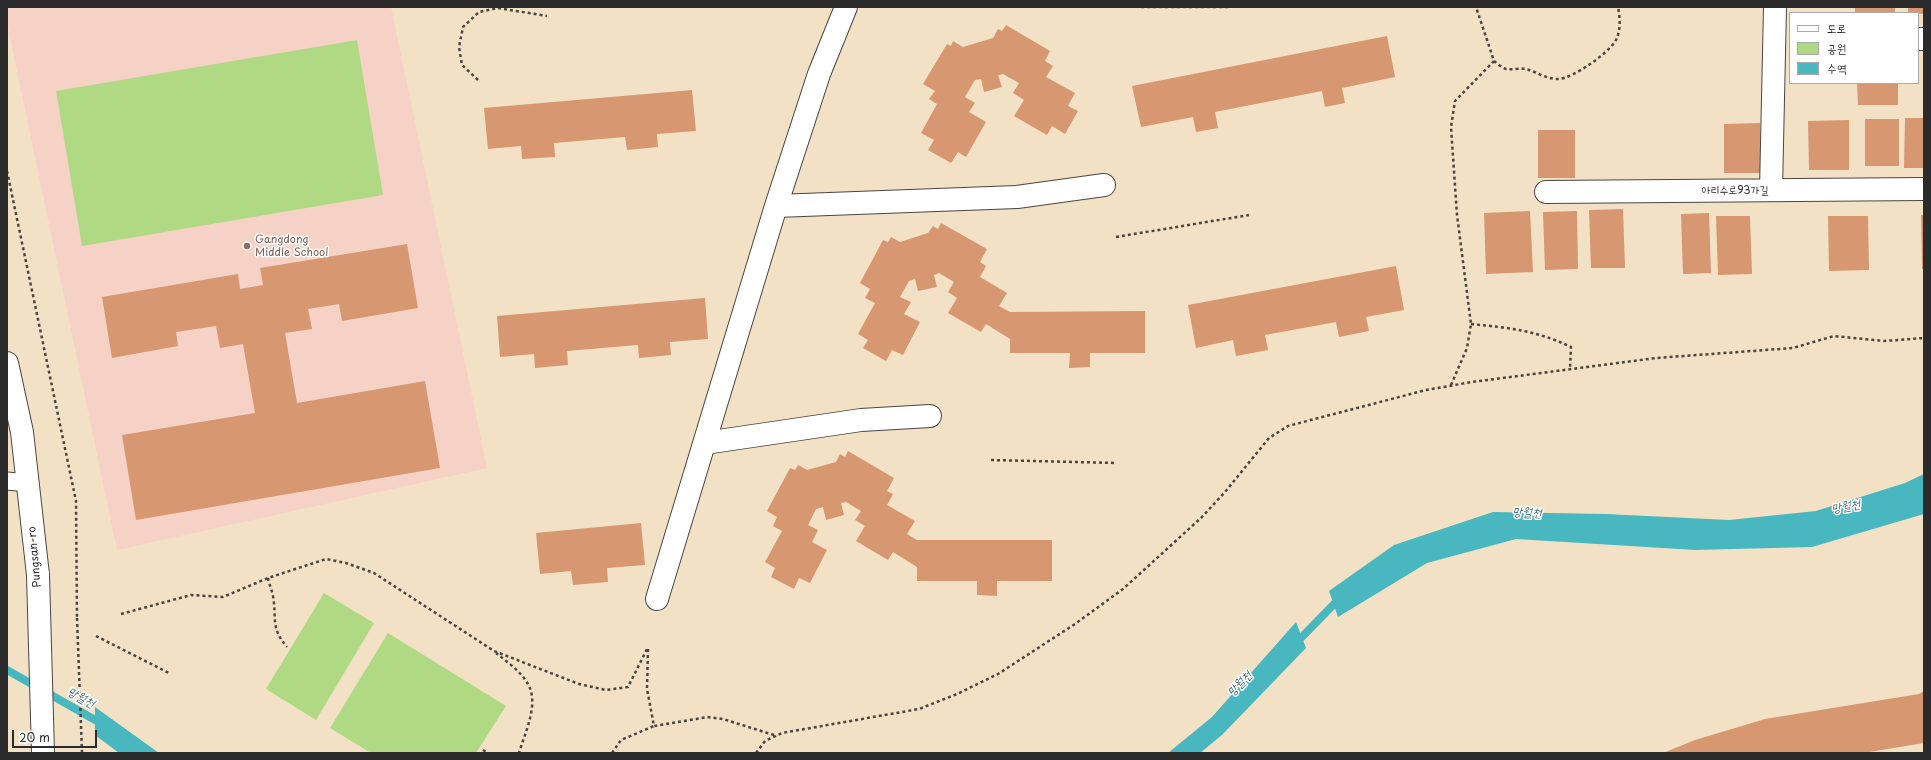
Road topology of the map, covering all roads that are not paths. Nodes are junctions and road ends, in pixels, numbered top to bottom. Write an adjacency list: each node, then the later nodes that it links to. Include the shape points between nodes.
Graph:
1 (846, 7): 8 (street, via 819,74)
2 (1775, 7): 3 (street)
3 (1782, 39): 6 (street)
4 (1104, 185): 8 (street, via 1017,197)
5 (1924, 189): 6 (street, 아리수로93가길)
6 (1771, 190): 7 (street, 아리수로93가길)
7 (1546, 192)
8 (776, 206): 11 (street)
9 (7, 363): 12 (street, Pungsan-ro, via 22,432)
10 (930, 416): 11 (street, via 861,420)
11 (705, 443): 13 (street)
12 (17, 482): 14 (street, Pungsan-ro, bridge, via 38,575)
13 (657, 599)
14 (43, 753)

